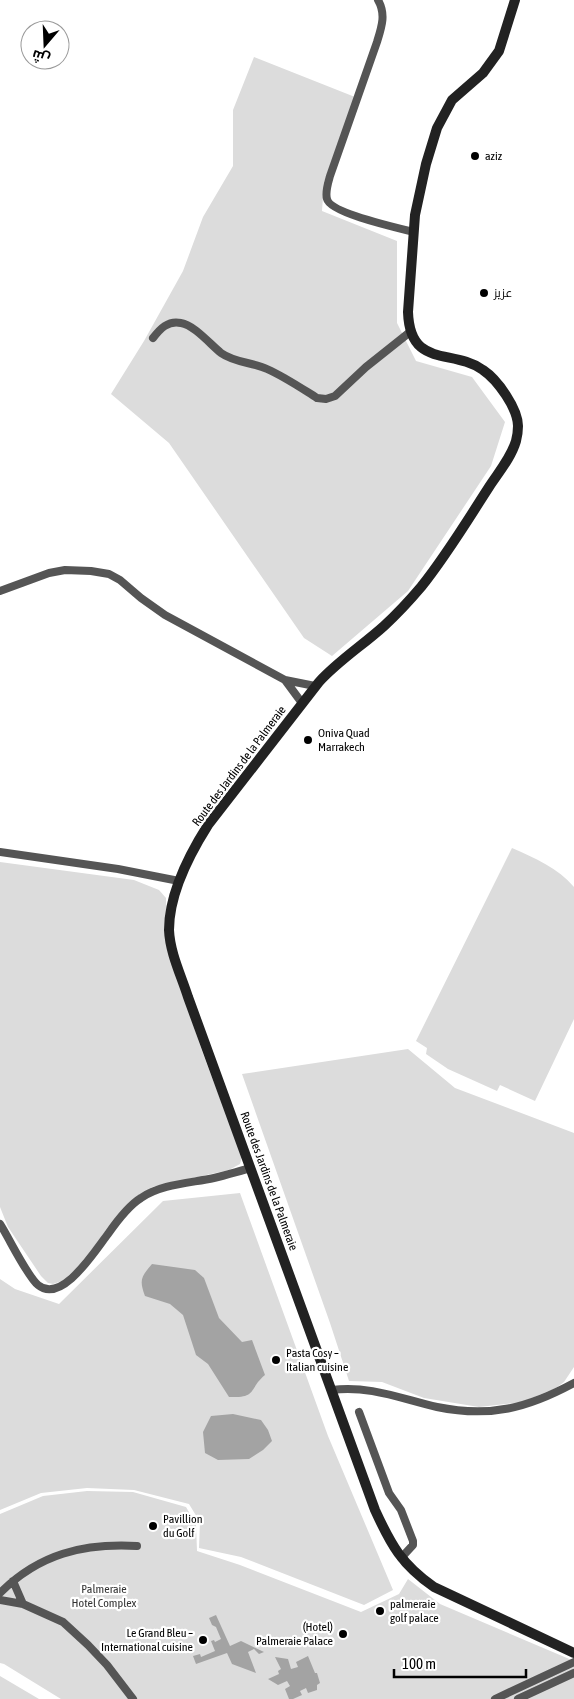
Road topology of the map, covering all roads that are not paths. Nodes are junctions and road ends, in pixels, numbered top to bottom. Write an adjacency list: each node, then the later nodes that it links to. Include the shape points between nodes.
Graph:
1 (378, 0): 3 (street, via 384,19 330,176 327,200 332,207 344,212)
2 (515, 0): 3 (street, via 499,51 483,73 452,100 437,128 419,194)
3 (414, 232): 4 (street, via 408,312)
4 (410, 332): 5 (street, via 335,396 326,399 318,398 266,369 233,360 183,323 169,324); 8 (street, Route des Jardins de la Palmeraie, via 419,345 431,353 483,369 496,381 516,416 516,441 463,527 420,588 384,626)
5 (153, 338)
6 (0, 591): 7 (street, via 65,570 108,574 165,615)
7 (285, 680): 8 (street); 9 (street)
8 (315, 686): 9 (street, Route des Jardins de la Palmeraie)
9 (302, 703): 11 (street, Route des Jardins de la Palmeraie, via 208,825)
10 (0, 852): 11 (street)
11 (179, 881): 12 (street, Route des Jardins de la Palmeraie, via 172,903 170,930 173,953)
12 (251, 1168): 13 (street, via 151,1192 140,1198 71,1280 50,1290 39,1286 31,1277); 15 (street, Route des Jardins de la Palmeraie)
13 (0, 1224)
14 (574, 1383): 15 (street, via 526,1405 487,1411 438,1407 362,1389)
15 (332, 1390): 18 (street, Route des Jardins de la Palmeraie, via 375,1510)
16 (359, 1412): 18 (street, via 389,1493 401,1510 413,1541)
17 (137, 1546): 19 (street, via 89,1547 66,1552 38,1563)
18 (400, 1558): 23 (street, Route des Jardins de la Palmeraie, via 434,1587)
19 (13, 1581): 20 (street); 22 (street)
20 (0, 1593)
21 (0, 1600): 22 (street)
22 (23, 1604): 26 (street, via 63,1622 107,1665)
23 (574, 1653)
24 (574, 1662): 27 (street)
25 (574, 1673): 28 (street)
26 (132, 1698)
27 (495, 1699)
28 (518, 1699)

